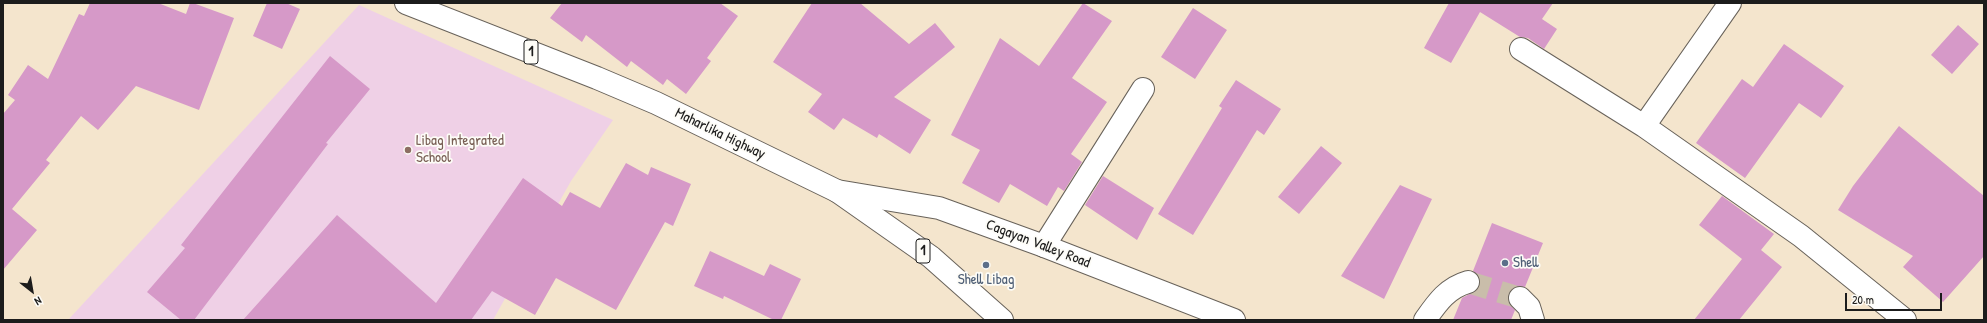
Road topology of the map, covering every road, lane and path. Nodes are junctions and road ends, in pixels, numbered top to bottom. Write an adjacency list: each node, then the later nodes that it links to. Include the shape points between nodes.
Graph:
1 (406, 3): 6 (main road, Maharlika Highway / 1, via 656,103)
2 (1730, 3): 5 (main road)
3 (1521, 49): 5 (main road)
4 (1143, 89): 7 (main road)
5 (1644, 126): 14 (main road, via 1801,236)
6 (837, 191): 7 (main road, Cagayan Valley Road, via 939,208); 10 (main road, Maharlika Highway / 1, via 931,257)
7 (1044, 246): 11 (main road, Cagayan Valley Road)
8 (1468, 282): 12 (main road, via 1441,297)
9 (1520, 298): 13 (main road, via 1529,307)
10 (1002, 320)
11 (1234, 320)
12 (1425, 320)
13 (1533, 320)
14 (1905, 320)

